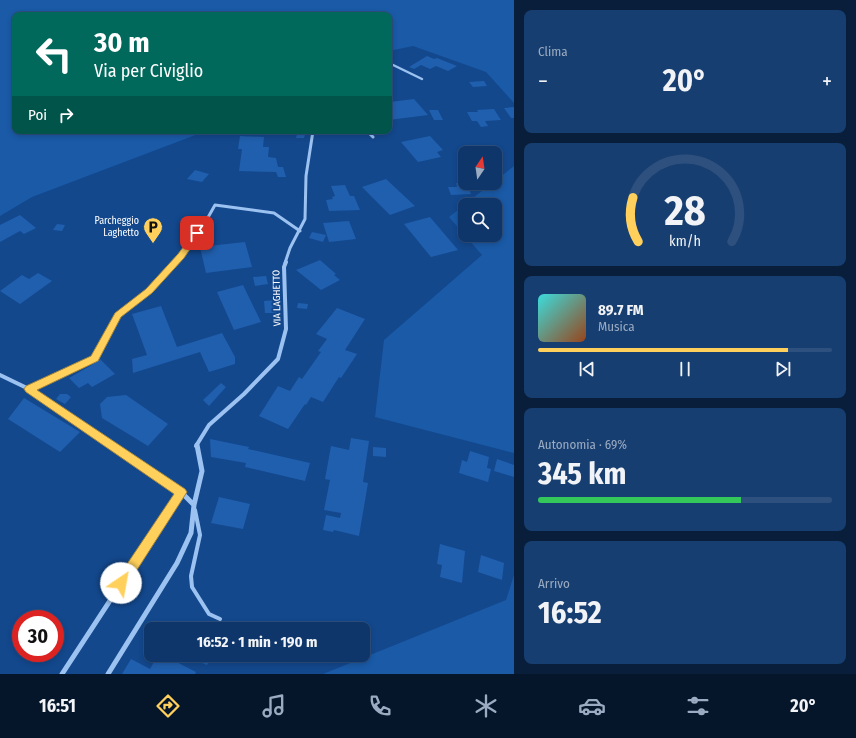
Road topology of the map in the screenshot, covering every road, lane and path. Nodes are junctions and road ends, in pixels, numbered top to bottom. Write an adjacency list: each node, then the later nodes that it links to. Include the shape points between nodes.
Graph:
1 (392, 64): 2 (street)
2 (422, 78)
3 (313, 134): 6 (street, VIA LAGHETTO, via 306,176 305,219)
4 (370, 134): 5 (street)
5 (373, 137)
6 (300, 231): 8 (street, via 274,213 215,205 181,256 149,291 118,315 95,358); 10 (street, VIA LAGHETTO, via 290,248 284,267 286,329 278,359 209,425 196,446 202,471)
7 (0, 375): 8 (street)
8 (29, 389): 9 (street)
9 (181, 492): 10 (street); 12 (street)
10 (194, 505): 11 (lane, via 200,535 191,576 192,587 209,614); 13 (street, VIA LAGHETTO, via 191,533 177,563)
11 (220, 619)
12 (62, 674)
13 (108, 674)

